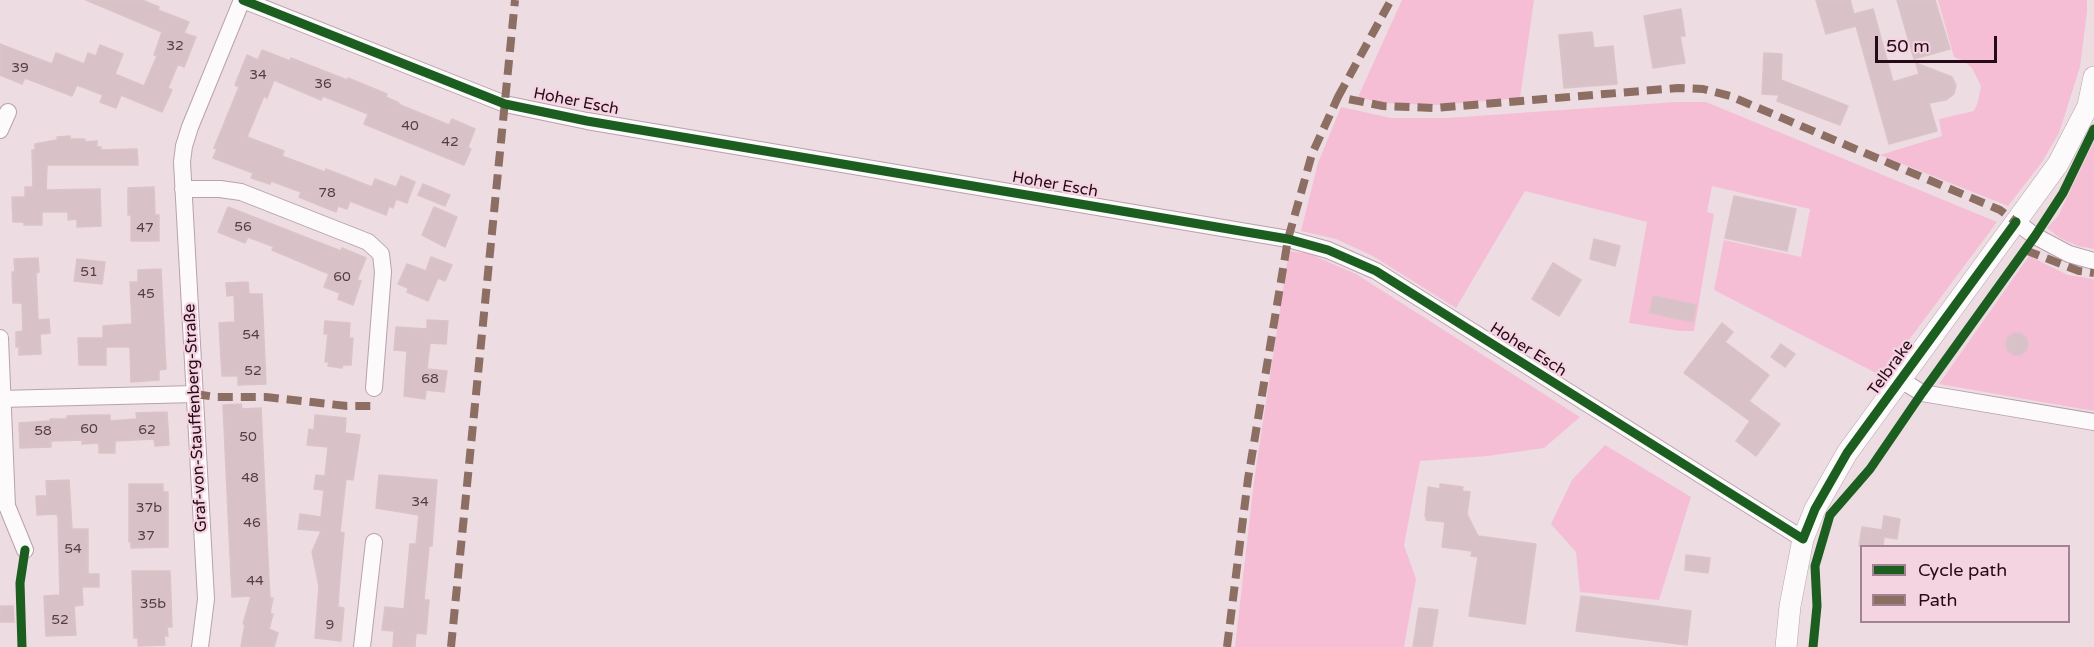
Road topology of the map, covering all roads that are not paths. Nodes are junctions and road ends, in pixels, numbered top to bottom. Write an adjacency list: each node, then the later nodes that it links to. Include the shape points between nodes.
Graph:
1 (242, 0): 5 (street, Graf-von-Stauffenberg-Straße, via 184,146); 14 (street, Hoher Esch, via 505,104 1288,239 1328,250 1376,271)
2 (2094, 77): 6 (street, Telbrake, via 2088,106 2058,164)
3 (8, 112): 4 (street)
4 (0, 130)
5 (183, 189): 10 (street, via 241,192 369,242 381,254); 11 (street, Graf-von-Stauffenberg-Straße)
6 (2016, 222): 7 (street, via 2069,254); 9 (street, Telbrake)
7 (2094, 261)
8 (0, 338): 12 (street)
9 (1901, 380): 13 (street, via 1922,393); 14 (street, Telbrake, via 1847,453)
10 (374, 388)
11 (195, 394): 12 (street); 17 (street, Graf-von-Stauffenberg-Straße, via 206,599)
12 (1, 399): 16 (street, via 7,506)
13 (2094, 422)
14 (1803, 539): 19 (street, Telbrake)
15 (374, 542): 18 (street)
16 (25, 550)
17 (200, 647)
18 (362, 647)
19 (1786, 647)

